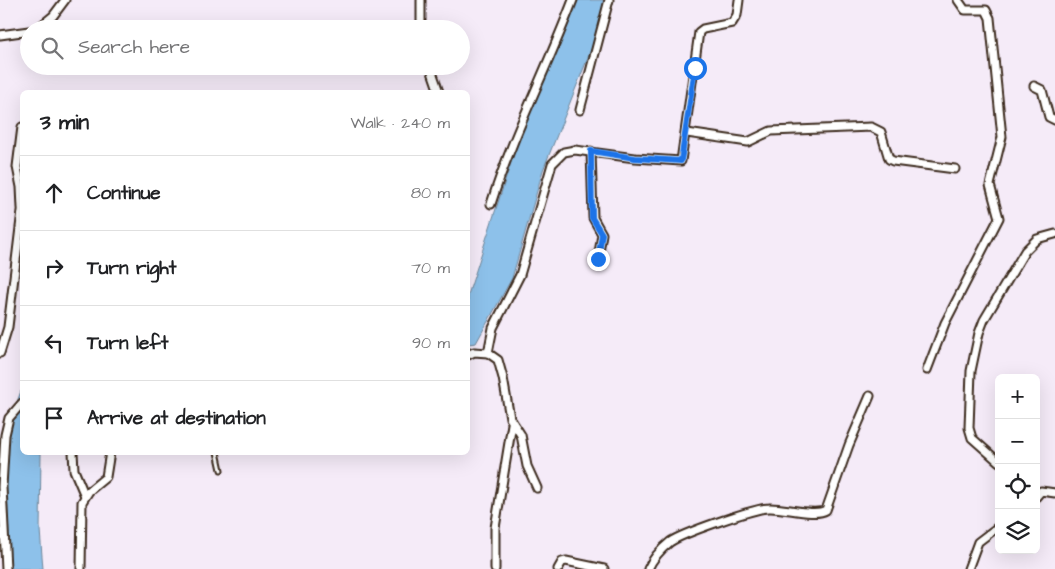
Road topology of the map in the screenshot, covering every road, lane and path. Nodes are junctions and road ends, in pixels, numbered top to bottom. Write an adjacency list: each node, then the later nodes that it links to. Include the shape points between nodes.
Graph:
1 (65, 0): 7 (street)
2 (420, 0): 8 (street)
3 (573, 0): 21 (street)
4 (609, 0): 14 (street)
5 (739, 0): 16 (street, via 732,23 699,32)
6 (958, 0): 28 (street, via 965,10 986,10 990,18 1002,138 990,184 999,218 945,322)
7 (49, 20)
8 (421, 20)
9 (20, 32): 10 (street)
10 (0, 35)
11 (433, 75): 13 (street)
12 (1034, 86): 15 (street, via 1042,90 1048,116)
13 (438, 90)
14 (580, 110)
15 (1055, 120)
16 (687, 133): 18 (street, via 683,158 679,162); 19 (street, via 748,142 771,131 871,127 881,132 889,160 893,162)
17 (20, 141): 20 (street, via 16,166)
18 (591, 151): 24 (street, via 592,218 602,234); 26 (street, via 568,150 552,164 520,275 493,328)
19 (956, 169)
20 (20, 183)
21 (491, 204)
22 (20, 226): 25 (street, via 8,327)
23 (1055, 234): 36 (street, via 1036,239 1025,251 979,333 970,371 969,428 972,438)
24 (598, 259)
25 (0, 353)
26 (488, 353): 27 (street); 31 (street, via 498,360 501,368)
27 (470, 354)
28 (927, 370)
29 (870, 396): 48 (street, via 826,510 757,509 675,539 654,558)
30 (20, 405): 35 (street, via 8,418)
31 (512, 424): 38 (street, via 521,435); 45 (street, via 495,528)
32 (73, 455): 41 (street, via 74,470)
33 (110, 455): 41 (street, via 106,477)
34 (218, 455): 37 (lane)
35 (2, 457): 43 (street)
36 (995, 458)
37 (220, 470)
38 (537, 488)
39 (1040, 492): 40 (street)
40 (1055, 493)
41 (85, 496): 44 (street, via 80,516)
42 (995, 529): 49 (street, via 978,542)
43 (6, 569)
44 (81, 569)
45 (495, 569)
46 (558, 569): 47 (street, via 566,561)
47 (604, 569)
48 (648, 569)
49 (968, 569)

